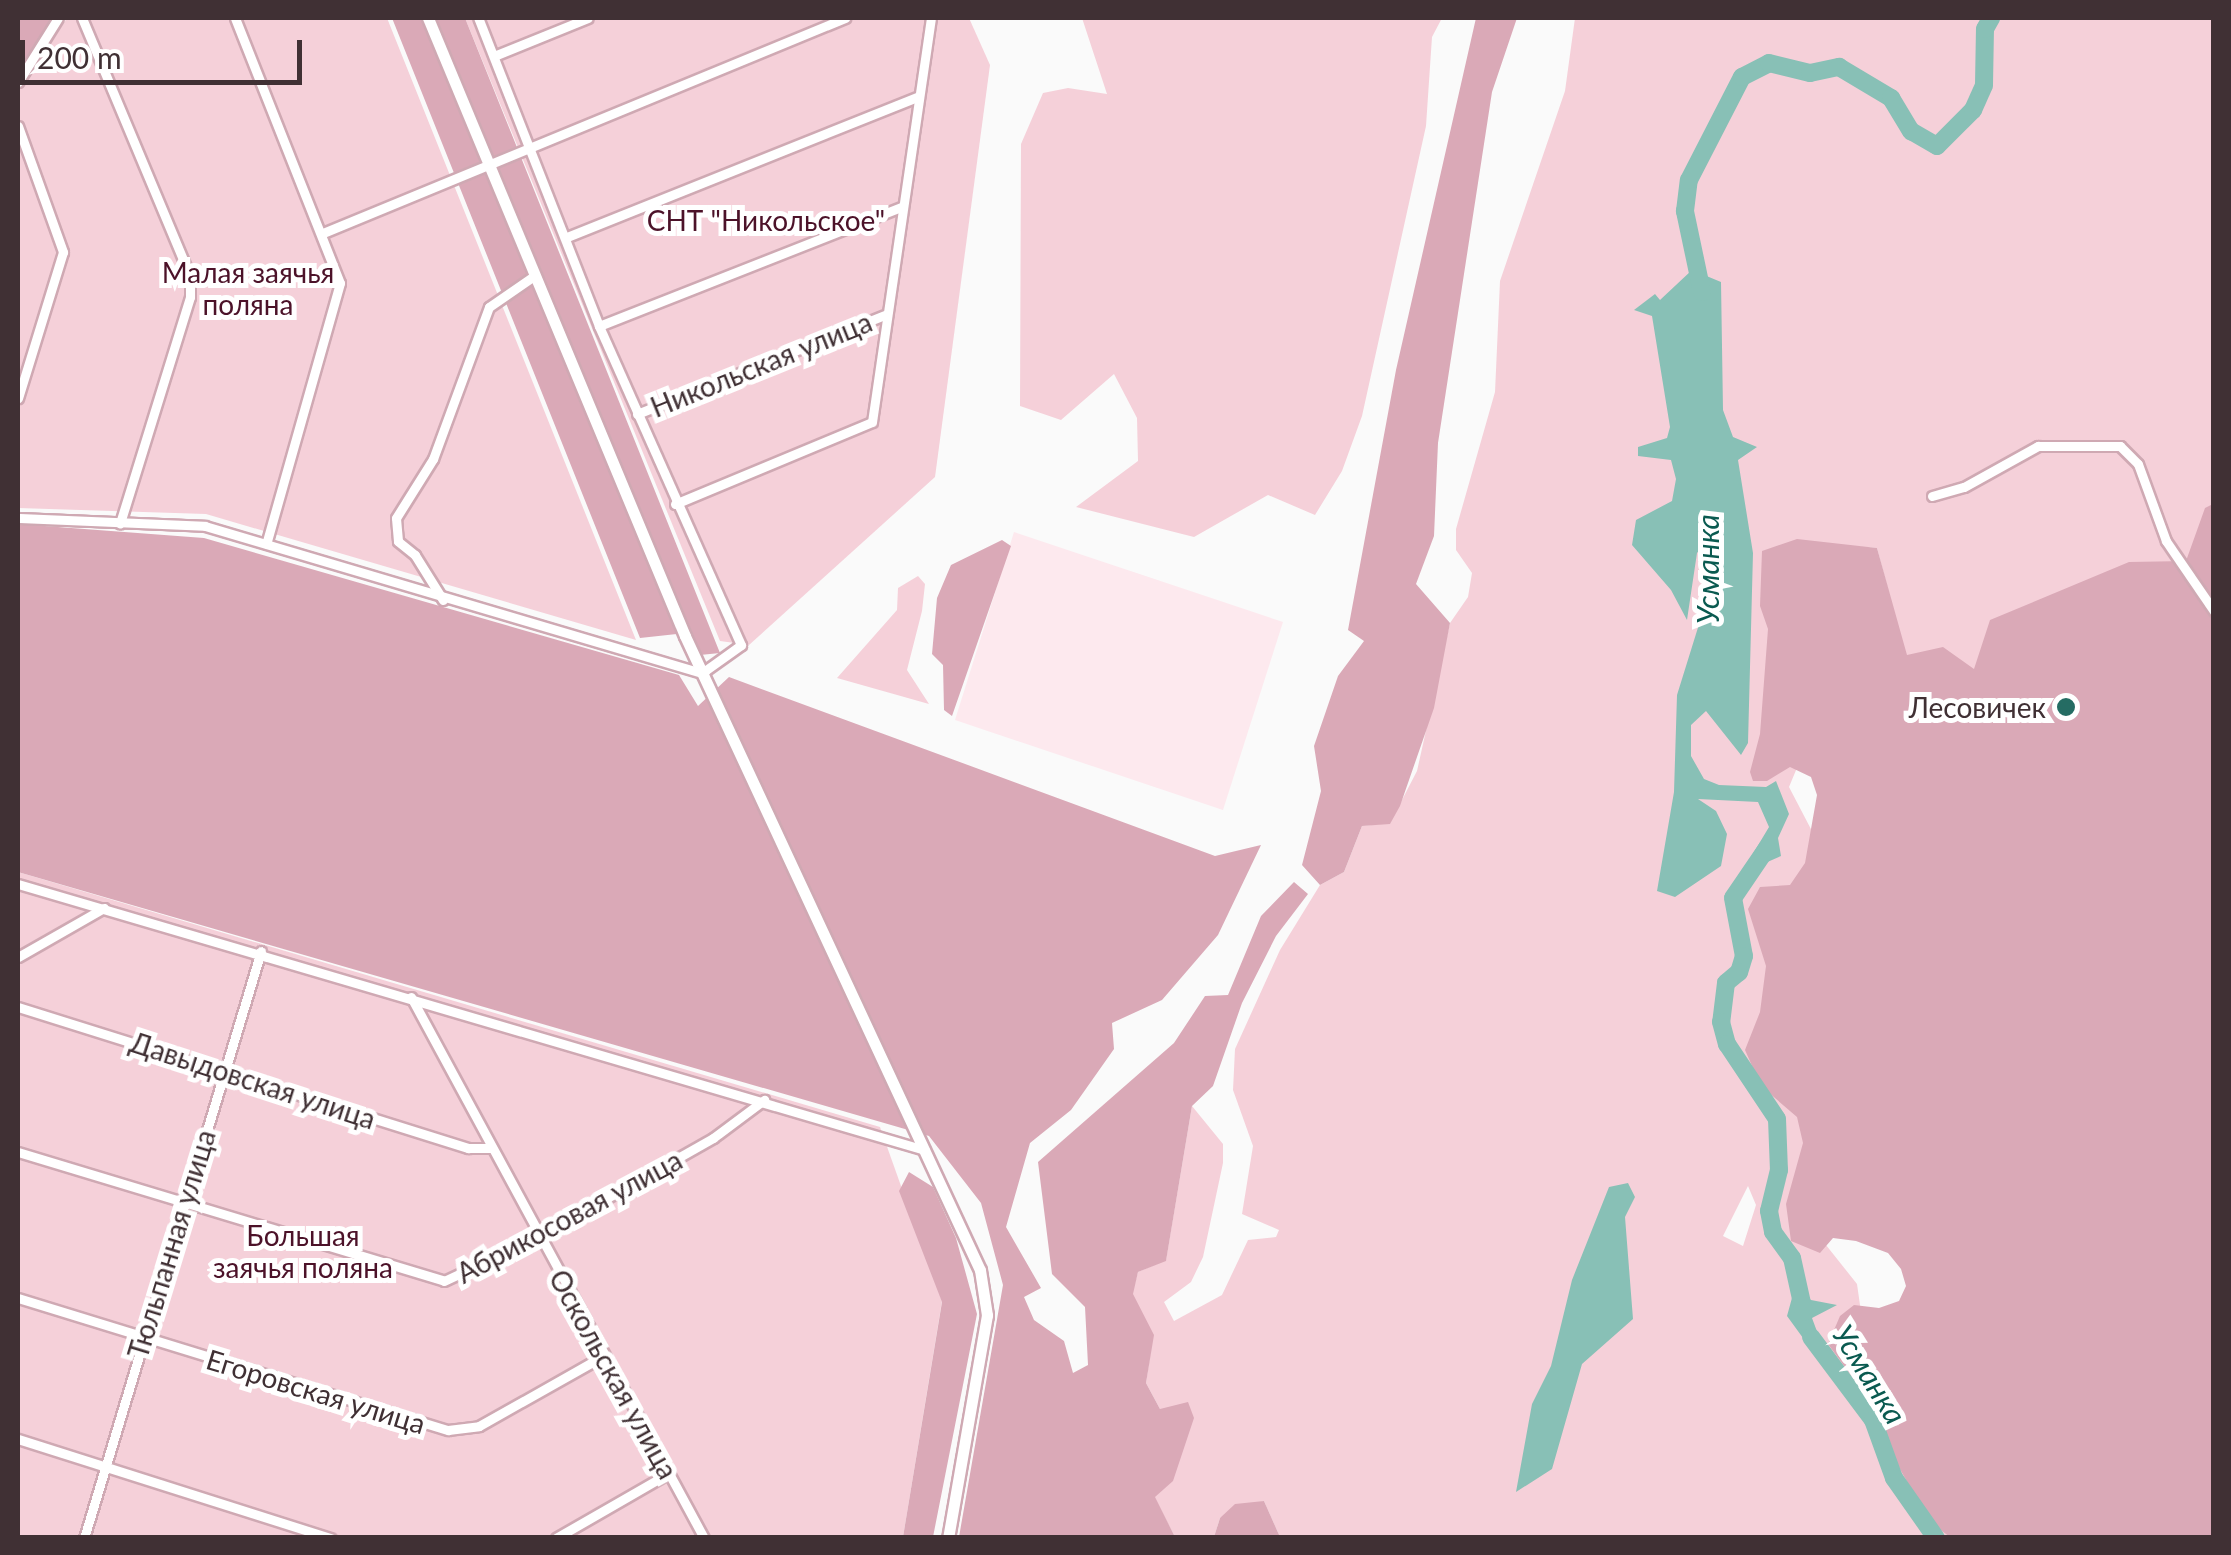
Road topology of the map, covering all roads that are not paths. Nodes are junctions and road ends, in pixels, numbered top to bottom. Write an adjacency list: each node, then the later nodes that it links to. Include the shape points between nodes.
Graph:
1 (58, 18): 10 (street)
2 (82, 18): 26 (street, via 190,276 190,298)
3 (235, 18): 16 (street)
4 (428, 18): 14 (street)
5 (478, 18): 9 (street)
6 (588, 18): 9 (street)
7 (845, 18): 13 (street)
8 (931, 18): 11 (street)
9 (494, 56): 13 (street)
10 (18, 82)
11 (916, 96): 15 (street); 17 (street)
12 (18, 126): 21 (street, via 63,252)
13 (529, 146): 14 (street); 17 (street)
14 (486, 162): 16 (street); 18 (street)
15 (901, 207): 19 (street); 20 (street)
16 (324, 233): 27 (street, via 340,299)
17 (567, 238): 20 (street)
18 (534, 276): 28 (street, via 490,307 433,460 396,518 398,541 415,554); 30 (street)
19 (885, 315): 22 (street, Никольская улица); 24 (street, via 872,422)
20 (599, 326): 22 (street)
21 (18, 398)
22 (638, 414): 24 (street)
23 (1932, 496): 29 (street, via 1964,487 2038,446 2120,446 2138,464 2166,540 2194,590)
24 (676, 504): 30 (street, via 741,646)
25 (18, 518): 26 (street)
26 (120, 524): 27 (street, via 204,526)
27 (266, 544): 28 (street)
28 (442, 600): 30 (street)
29 (2214, 611)
30 (702, 673): 40 (street)
31 (18, 884): 32 (street)
32 (104, 908): 33 (street); 34 (street)
33 (261, 951): 35 (street); 37 (street, Тюльпанная улица)
34 (18, 958)
35 (412, 997): 38 (street); 39 (street, Оскольская улица)
36 (18, 1007): 37 (street, Давыдовская улица)
37 (227, 1071): 39 (street, Давыдовская улица, via 468,1148); 42 (street, Тюльпанная улица)
38 (764, 1100): 40 (street); 43 (street, Абрикосовая улица, via 713,1138)
39 (490, 1148): 43 (street, Оскольская улица)
40 (925, 1150): 54 (street, via 980,1270 987,1314)
41 (18, 1152): 42 (street, Абрикосовая улица)
42 (182, 1205): 43 (street, Абрикосовая улица, via 444,1282); 45 (street, Тюльпанная улица)
43 (538, 1237): 46 (street, Оскольская улица)
44 (18, 1298): 45 (street, Егоровская улица)
45 (142, 1337): 46 (street, Егоровская улица, via 448,1430 479,1426); 48 (street, Тюльпанная улица)
46 (603, 1356): 49 (street, Оскольская улица)
47 (18, 1439): 48 (street)
48 (103, 1469): 50 (street, Тюльпанная улица); 51 (street)
49 (669, 1473): 52 (street); 53 (street, Оскольская улица)
50 (84, 1538)
51 (331, 1538)
52 (556, 1538)
53 (704, 1538)
54 (948, 1538)

